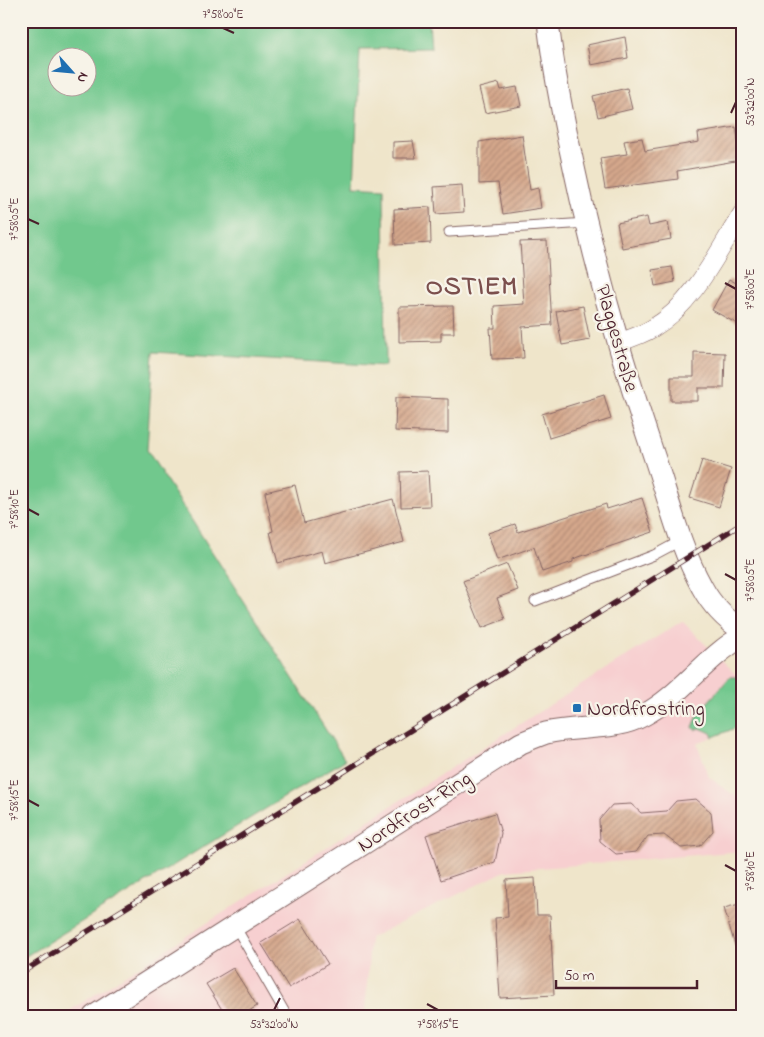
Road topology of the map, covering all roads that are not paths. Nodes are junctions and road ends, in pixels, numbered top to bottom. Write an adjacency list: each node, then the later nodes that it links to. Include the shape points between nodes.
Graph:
1 (548, 21): 3 (street, Plaggestraße, via 551,55)
2 (743, 212): 5 (street, via 692,291 674,312 654,328)
3 (587, 223): 4 (lane); 5 (street, Plaggestraße)
4 (449, 232)
5 (617, 343): 6 (street, Plaggestraße)
6 (683, 540): 7 (lane, via 654,555); 8 (street, Plaggestraße, via 701,586 712,604)
7 (535, 601)
8 (743, 631)
9 (743, 636): 10 (street, Nordfrost-Ring, via 643,716 616,725 546,733 521,743)
10 (235, 925): 11 (street, Nordfrost-Ring); 12 (lane)
11 (94, 1016)
12 (287, 1016)

